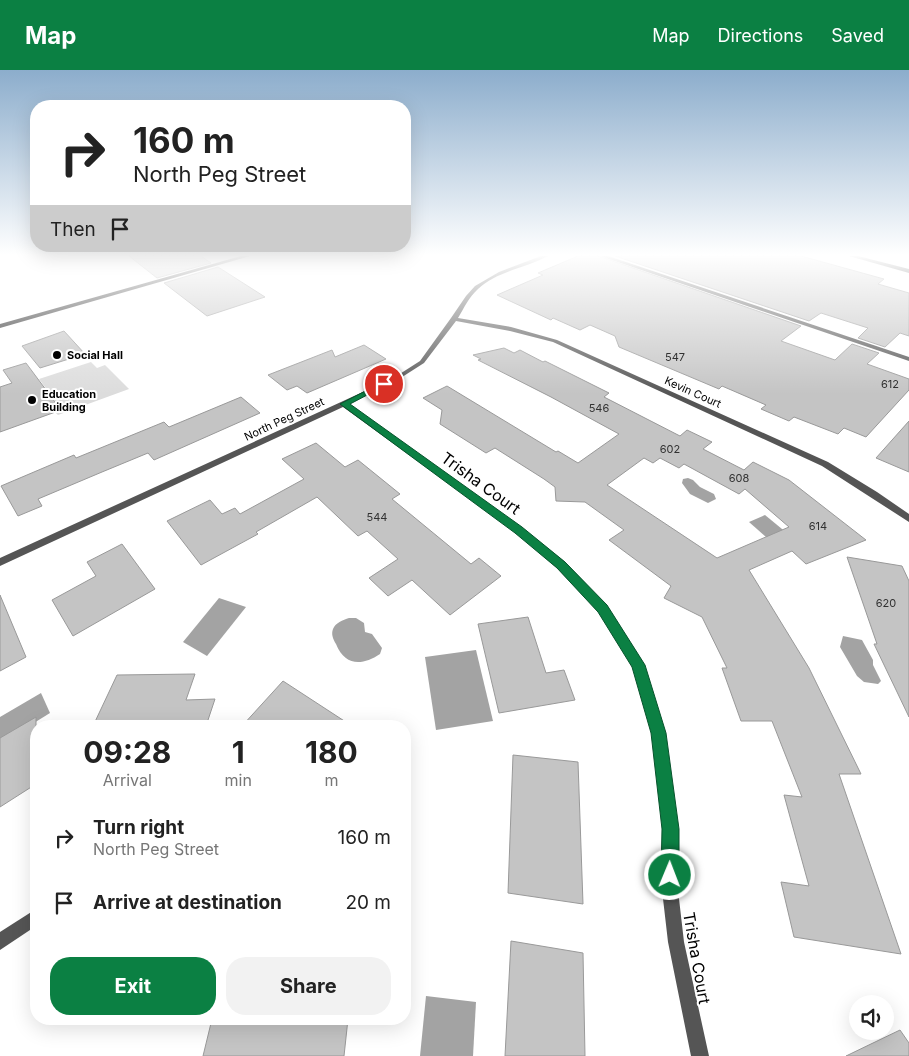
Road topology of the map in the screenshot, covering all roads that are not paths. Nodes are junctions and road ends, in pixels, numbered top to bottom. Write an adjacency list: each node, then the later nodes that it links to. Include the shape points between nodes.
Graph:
1 (78, 302): 5 (main road)
2 (464, 302): 4 (street, North Peg Street)
3 (739, 302): 6 (street)
4 (454, 319): 7 (street, North Peg Street, via 422,362); 8 (street, Kevin Court, via 555,341 825,464)
5 (1, 323)
6 (909, 359)
7 (344, 404): 9 (street, North Peg Street); 12 (street, Trisha Court, via 519,530 561,565 603,609 638,665 658,733 670,829 670,890 676,942)
8 (909, 519)
9 (0, 562)
10 (30, 921): 11 (street)
11 (0, 942)
12 (700, 1056)

